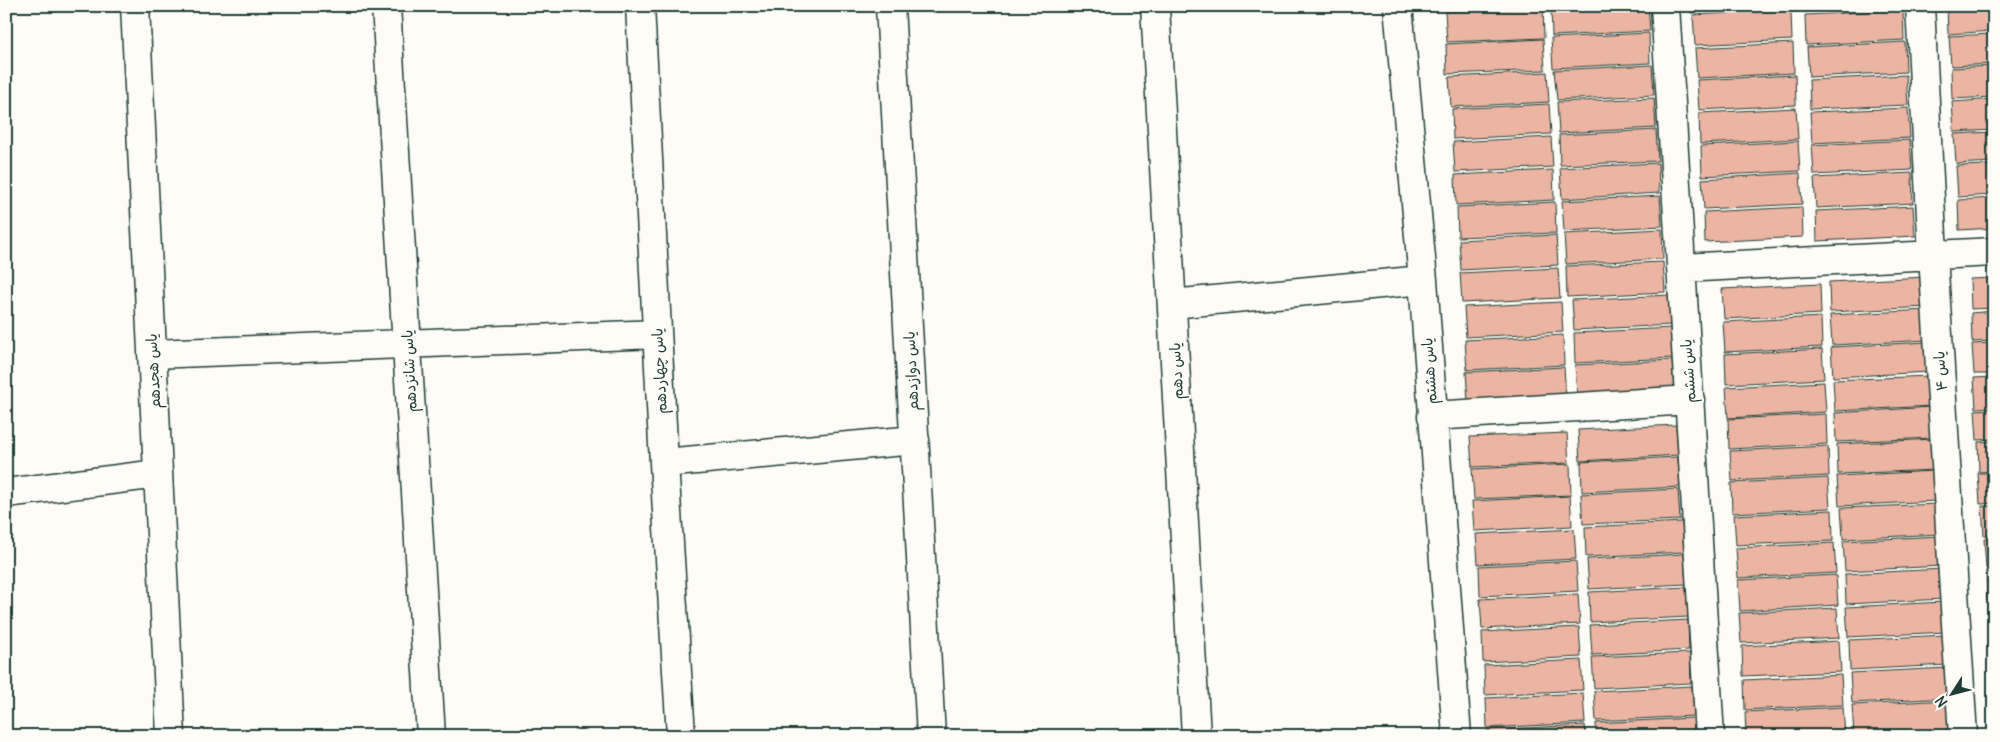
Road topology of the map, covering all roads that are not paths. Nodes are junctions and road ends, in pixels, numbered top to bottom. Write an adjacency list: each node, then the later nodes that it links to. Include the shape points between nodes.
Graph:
1 (134, 6): 16 (street, یاس هجدهم)
2 (386, 6): 15 (street, یاس شانزدهم)
3 (640, 6): 14 (street, یاس چهاردهم)
4 (890, 6): 19 (street, یاس دوازدهم)
5 (1155, 6): 13 (street, یاس دهم)
6 (1398, 6): 12 (street, یاس هشتم)
7 (1665, 6): 11 (street, یاس ششم)
8 (1920, 6): 10 (street, یاس ۴)
9 (1994, 252): 10 (street)
10 (1933, 255): 11 (street); 30 (street, یاس ۴)
11 (1681, 268): 17 (street, یاس ششم)
12 (1423, 280): 13 (street); 18 (street, یاس هشتم)
13 (1172, 304): 27 (street, یاس دهم)
14 (657, 334): 15 (street); 20 (street, یاس چهاردهم)
15 (407, 344): 16 (street); 24 (street, یاس شانزدهم)
16 (152, 354): 21 (street, یاس هجدهم)
17 (1690, 400): 18 (street); 29 (street, یاس ششم)
18 (1432, 416): 28 (street, یاس هشتم)
19 (914, 440): 20 (street); 26 (street, یاس دوازدهم)
20 (664, 463): 25 (street, یاس چهاردهم)
21 (158, 474): 22 (street); 23 (street, یاس هجدهم)
22 (6, 493)
23 (171, 736)
24 (431, 736)
25 (681, 736)
26 (931, 736)
27 (1196, 736)
28 (1456, 736)
29 (1710, 736)
30 (1963, 736)

